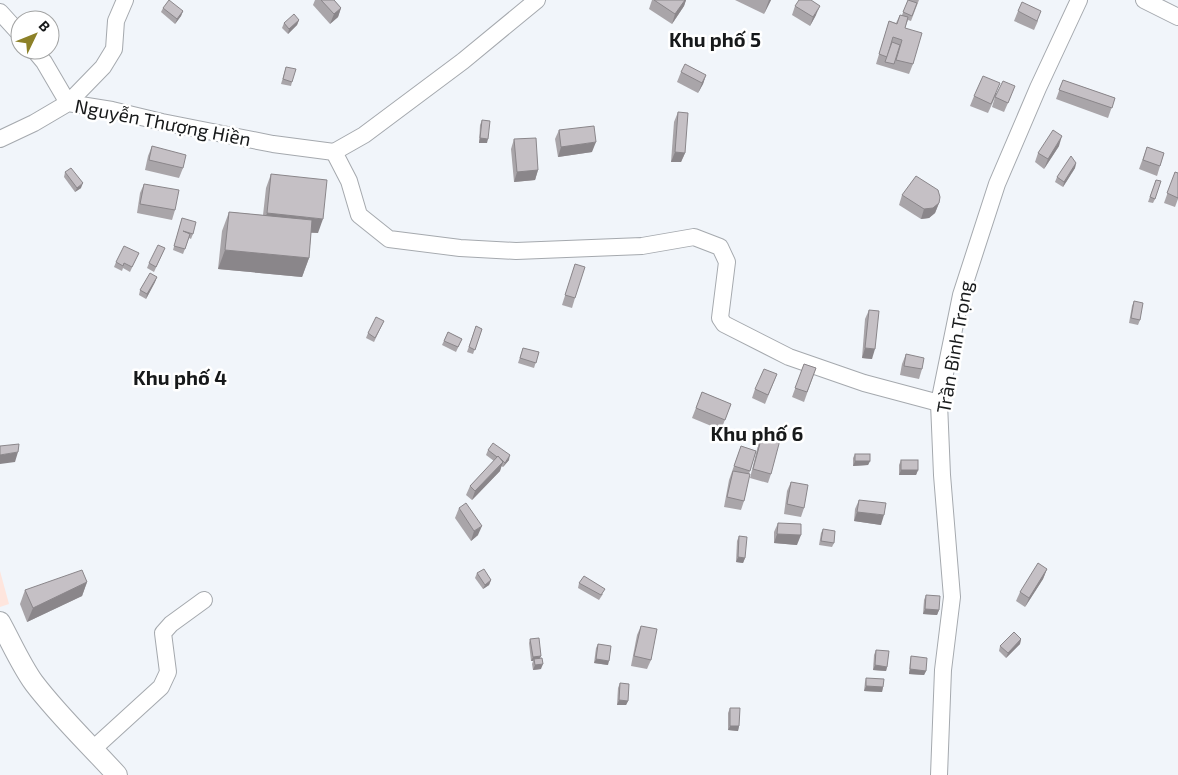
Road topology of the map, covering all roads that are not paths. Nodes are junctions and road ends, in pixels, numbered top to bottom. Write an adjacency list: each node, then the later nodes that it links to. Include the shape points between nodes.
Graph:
1 (125, 0): 9 (street, via 116,20 114,49 103,67)
2 (538, 0): 11 (street, via 364,135)
3 (1079, 0): 12 (street, Trần Bình Trọng, via 996,184 960,295)
4 (1144, 0): 6 (street)
5 (0, 12): 7 (street)
6 (1178, 17)
7 (10, 23)
8 (42, 60): 9 (street)
9 (68, 103): 10 (street, Nguyễn Thượng Hiền); 11 (street, Nguyễn Thượng Hiền, via 273,144)
10 (0, 139)
11 (334, 152): 12 (street, via 349,181 359,215 389,239 516,251 642,246 694,237 720,247 726,262 720,318 724,324 789,358)
12 (939, 403): 17 (street, Trần Bình Trọng, via 952,597 943,670)
13 (204, 600): 15 (street, via 163,633 168,672 161,687)
14 (0, 622): 15 (street, via 33,682)
15 (93, 749): 16 (street)
16 (116, 775)
17 (939, 775)

